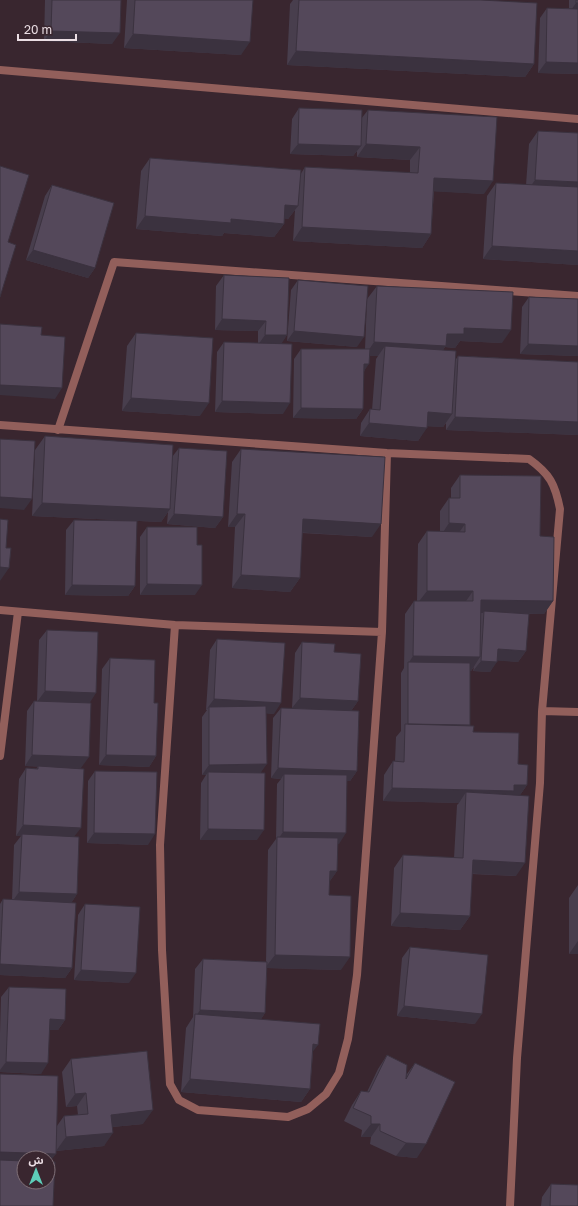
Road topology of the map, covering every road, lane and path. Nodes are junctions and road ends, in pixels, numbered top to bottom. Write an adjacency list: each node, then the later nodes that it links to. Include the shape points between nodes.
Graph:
1 (0, 70): 2 (street)
2 (578, 119)
3 (578, 296): 5 (street, via 114,262)
4 (0, 425): 5 (street)
5 (58, 430): 6 (street)
6 (387, 453): 10 (street); 11 (street, via 529,459 544,470 557,491 560,509)
7 (0, 610): 8 (street)
8 (18, 612): 9 (street); 13 (street)
9 (175, 625): 10 (street); 10 (street, via 160,846 162,950 170,1084 179,1100 198,1110 288,1117 308,1109 326,1094 339,1074 348,1039 357,975)
10 (382, 632)
11 (542, 711): 12 (street); 14 (street, via 540,783 517,1058)
12 (578, 712)
13 (0, 756)
14 (510, 1206)

